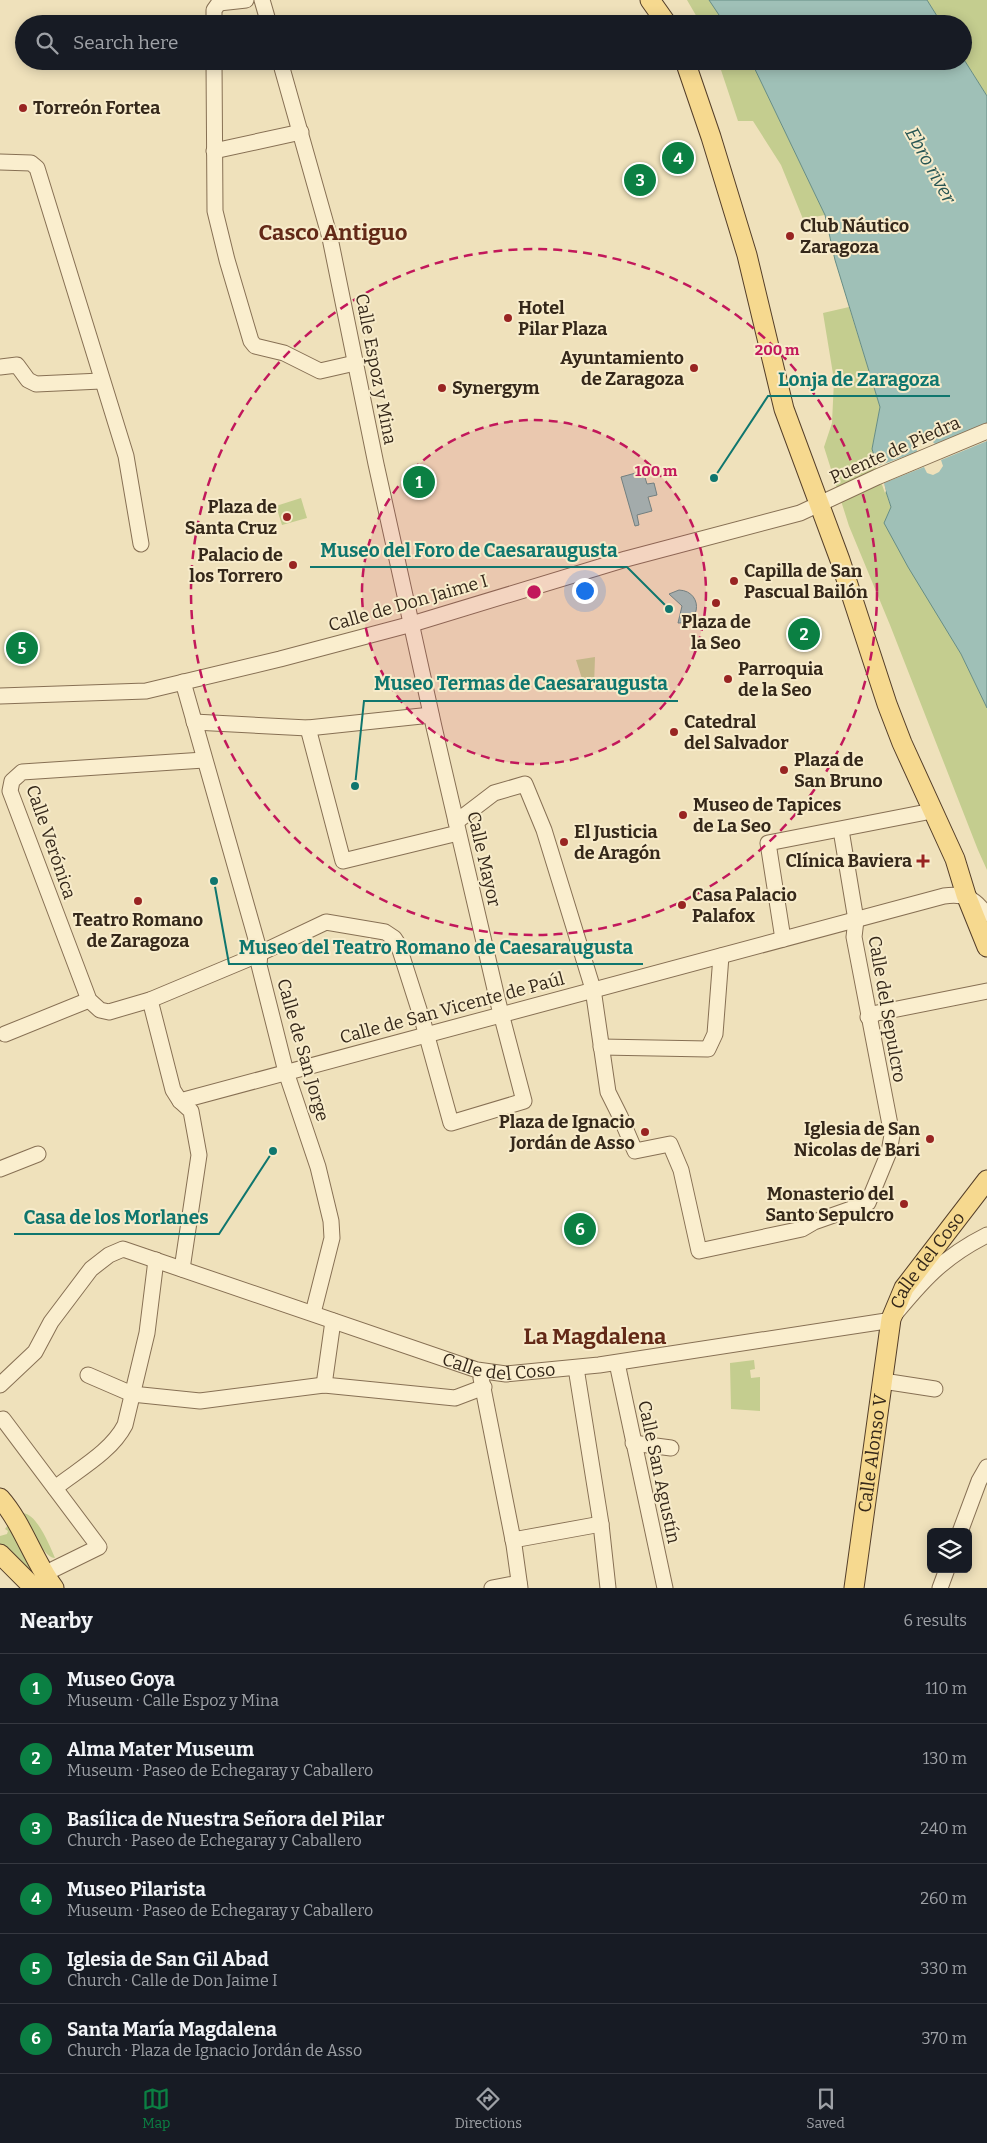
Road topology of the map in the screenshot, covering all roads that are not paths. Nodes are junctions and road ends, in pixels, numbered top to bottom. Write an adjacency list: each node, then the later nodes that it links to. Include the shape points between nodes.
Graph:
1 (246, 0): 4 (street, via 220,3)
2 (262, 0): 5 (street)
3 (650, 0): 6 (main road)
4 (214, 15)
5 (266, 15)
6 (661, 15)
7 (214, 70): 11 (street)
8 (283, 70): 10 (street, Calle Espoz y Mina)
9 (688, 70): 17 (main road, via 747,255 784,409)
10 (301, 132): 11 (street); 13 (street, Calle Espoz y Mina, via 330,238)
11 (214, 150): 13 (street, via 215,211 251,341 258,347 284,353 320,371)
12 (0, 162): 15 (street, via 31,163 37,168)
13 (355, 363): 19 (street, Calle Espoz y Mina)
14 (0, 367): 15 (street, via 17,365 33,384)
15 (101, 381): 18 (street, via 126,456)
16 (987, 431): 17 (street, Puente de Piedra)
17 (819, 504): 19 (street, Calle de Don Jaime I, via 800,513 626,559); 27 (main road, via 887,704)
18 (141, 544)
19 (412, 624): 20 (street, Calle de Don Jaime I); 22 (street, Calle Mayor)
20 (183, 682): 21 (street, Calle de Don Jaime I, via 133,692); 23 (street, Calle de San Jorge)
21 (0, 696)
22 (431, 715): 24 (street); 28 (street, Calle Mayor)
23 (194, 722): 24 (street); 25 (street, Calle de San Jorge)
24 (308, 728): 28 (street, via 343,861)
25 (204, 760): 26 (street); 36 (street, Calle de San Jorge)
26 (11, 784): 40 (street, Calle Verónica)
27 (932, 811): 29 (street); 30 (main road)
28 (457, 828): 38 (street, via 494,793 525,784 544,830); 42 (street, Calle Mayor)
29 (841, 830): 33 (street, Calle del Sepulcro); 34 (street, via 768,843)
30 (954, 859): 31 (main road); 32 (main road)
31 (966, 896): 32 (street, via 976,902); 33 (street, Calle de San Vicente de Paúl, via 944,896); 35 (main road)
32 (986, 916)
33 (856, 920): 34 (street, Calle de San Vicente de Paúl); 43 (street, Calle del Sepulcro, via 854,937)
34 (783, 939): 37 (street, Calle de San Vicente de Paúl)
35 (987, 947)
36 (260, 953): 41 (street); 45 (street, via 326,922 385,932 398,944); 47 (street, Calle de San Jorge, via 259,965)
37 (721, 956): 38 (street, Calle de San Vicente de Paúl); 46 (street, via 716,1034 708,1049)
38 (593, 989): 42 (street, Calle de San Vicente de Paúl); 46 (street)
39 (987, 991): 43 (street)
40 (89, 1000): 41 (street, via 100,1010 109,1012); 44 (street)
41 (150, 1000): 48 (street, via 173,1090)
42 (501, 1015): 45 (street, Calle de San Vicente de Paúl); 45 (street, Calle Mayor, via 524,1100 451,1123)
43 (868, 1017): 46 (street, Calle del Sepulcro, via 892,1135 889,1152 868,1203 807,1227 699,1251 681,1170 670,1144 635,1151 608,1092)
44 (5, 1034)
45 (426, 1034): 47 (street, Calle de San Vicente de Paúl)
46 (601, 1047)
47 (286, 1072): 48 (street, Calle de San Vicente de Paúl); 55 (street, Calle de San Jorge, via 318,1167 331,1221 332,1238)
48 (180, 1101): 54 (street, via 191,1111 200,1161)
49 (38, 1154): 50 (street)
50 (0, 1169)
51 (987, 1180): 56 (main road, Calle del Coso, via 904,1288)
52 (987, 1235): 56 (street, Calle del Coso, via 935,1269)
53 (156, 1260): 54 (street, Calle del Coso); 63 (street, Calle del Coso, via 122,1249 97,1264 51,1322 35,1352); 67 (street, via 147,1333)
54 (183, 1262): 55 (street, Calle del Coso)
55 (313, 1314): 57 (street, Calle del Coso)
56 (892, 1319): 58 (street, Calle del Coso); 62 (main road, Calle Alonso V)
57 (333, 1321): 60 (street, Calle del Coso); 64 (street)
58 (617, 1363): 59 (street, Calle del Coso); 69 (street, Calle San Agustín)
59 (576, 1368): 60 (street, Calle del Coso, via 506,1374); 74 (street)
60 (477, 1370): 65 (street)
61 (88, 1375): 67 (street)
62 (883, 1381): 66 (street); 84 (main road, Calle Alonso V)
63 (0, 1385)
64 (324, 1385): 65 (street, via 455,1398); 67 (street, via 200,1401)
65 (484, 1387): 76 (street)
66 (936, 1389)
67 (132, 1394): 72 (street, via 125,1425 115,1440)
68 (3, 1418): 72 (street)
69 (633, 1443): 70 (street); 83 (street, Calle San Agustín)
70 (671, 1448)
71 (987, 1466): 75 (street)
72 (55, 1488): 79 (street, via 99,1547)
73 (0, 1498): 79 (main road, via 13,1516)
74 (601, 1524): 76 (street); 82 (street)
75 (961, 1528)
76 (513, 1540): 80 (street)
77 (0, 1554): 79 (main road)
78 (946, 1573): 85 (street)
79 (43, 1585)
80 (519, 1585): 81 (street)
81 (492, 1588)
82 (608, 1588)
83 (665, 1588)
84 (854, 1588)
85 (940, 1588)

